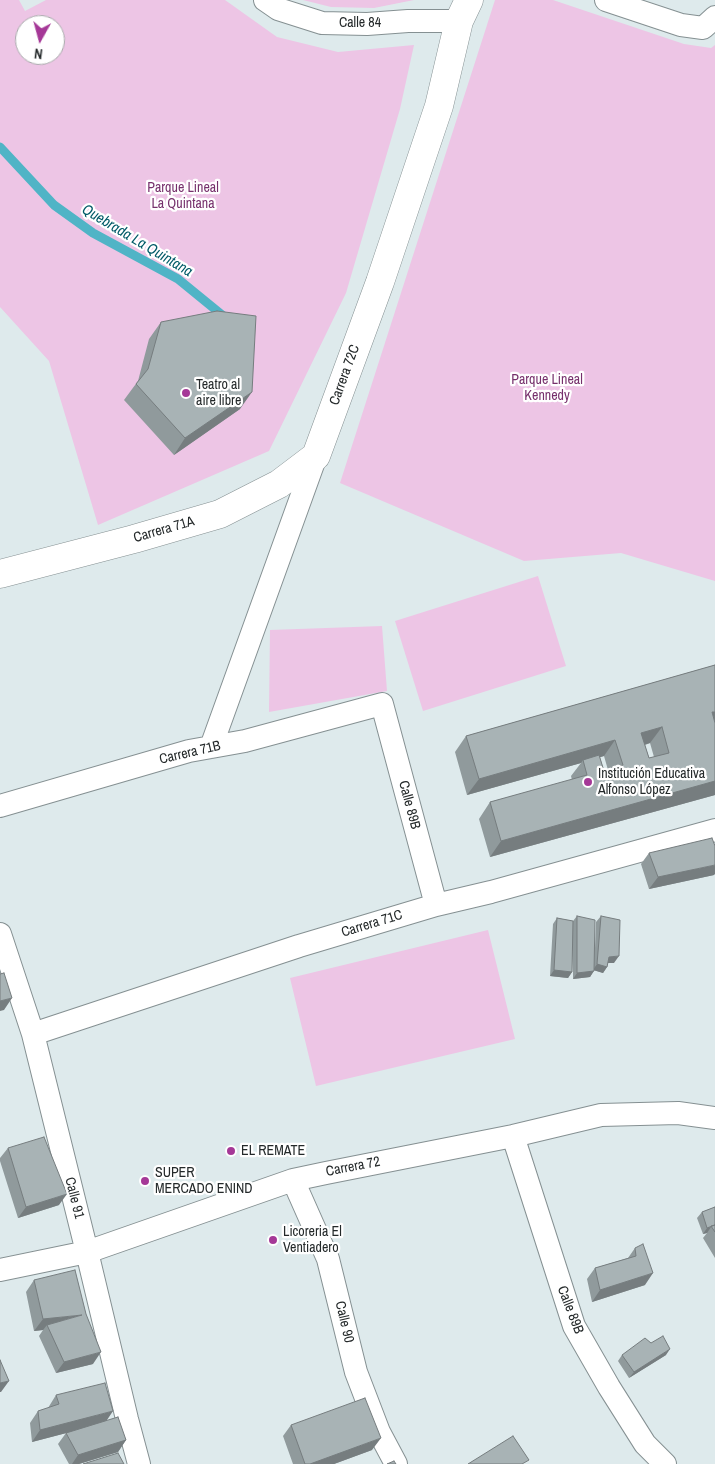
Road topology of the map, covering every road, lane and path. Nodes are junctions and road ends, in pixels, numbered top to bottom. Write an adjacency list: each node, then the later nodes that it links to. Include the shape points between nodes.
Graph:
1 (265, 0): 3 (street, Calle 84, via 278,9 322,23 408,21)
2 (606, 0): 4 (street, via 681,26)
3 (464, 11): 5 (street, Carrera 72C, via 439,106 380,282)
4 (709, 22)
5 (316, 456): 6 (street, Carrera 71A, via 278,484 220,514); 8 (street, Carrera 72C)
6 (0, 574)
7 (382, 704): 8 (street, Carrera 71B, via 244,742); 11 (street, Calle 89B)
8 (211, 747): 9 (street, Carrera 71B)
9 (0, 806)
10 (715, 830): 11 (street, Carrera 71C)
11 (436, 905): 13 (street, Carrera 71C)
12 (0, 934): 13 (street, Calle 91)
13 (33, 1034): 17 (street, Calle 91)
14 (715, 1118): 15 (street, Carrera 72, via 678,1113 601,1115)
15 (512, 1136): 16 (street, Carrera 72); 21 (street, Calle 89B, via 574,1326 645,1444)
16 (293, 1180): 17 (street, Carrera 72); 20 (street, Calle 90, via 328,1259 356,1372 378,1432)
17 (87, 1252): 18 (street, Carrera 72); 19 (street, Calle 91)
18 (0, 1270)
19 (139, 1464)
20 (396, 1464)
21 (665, 1464)

